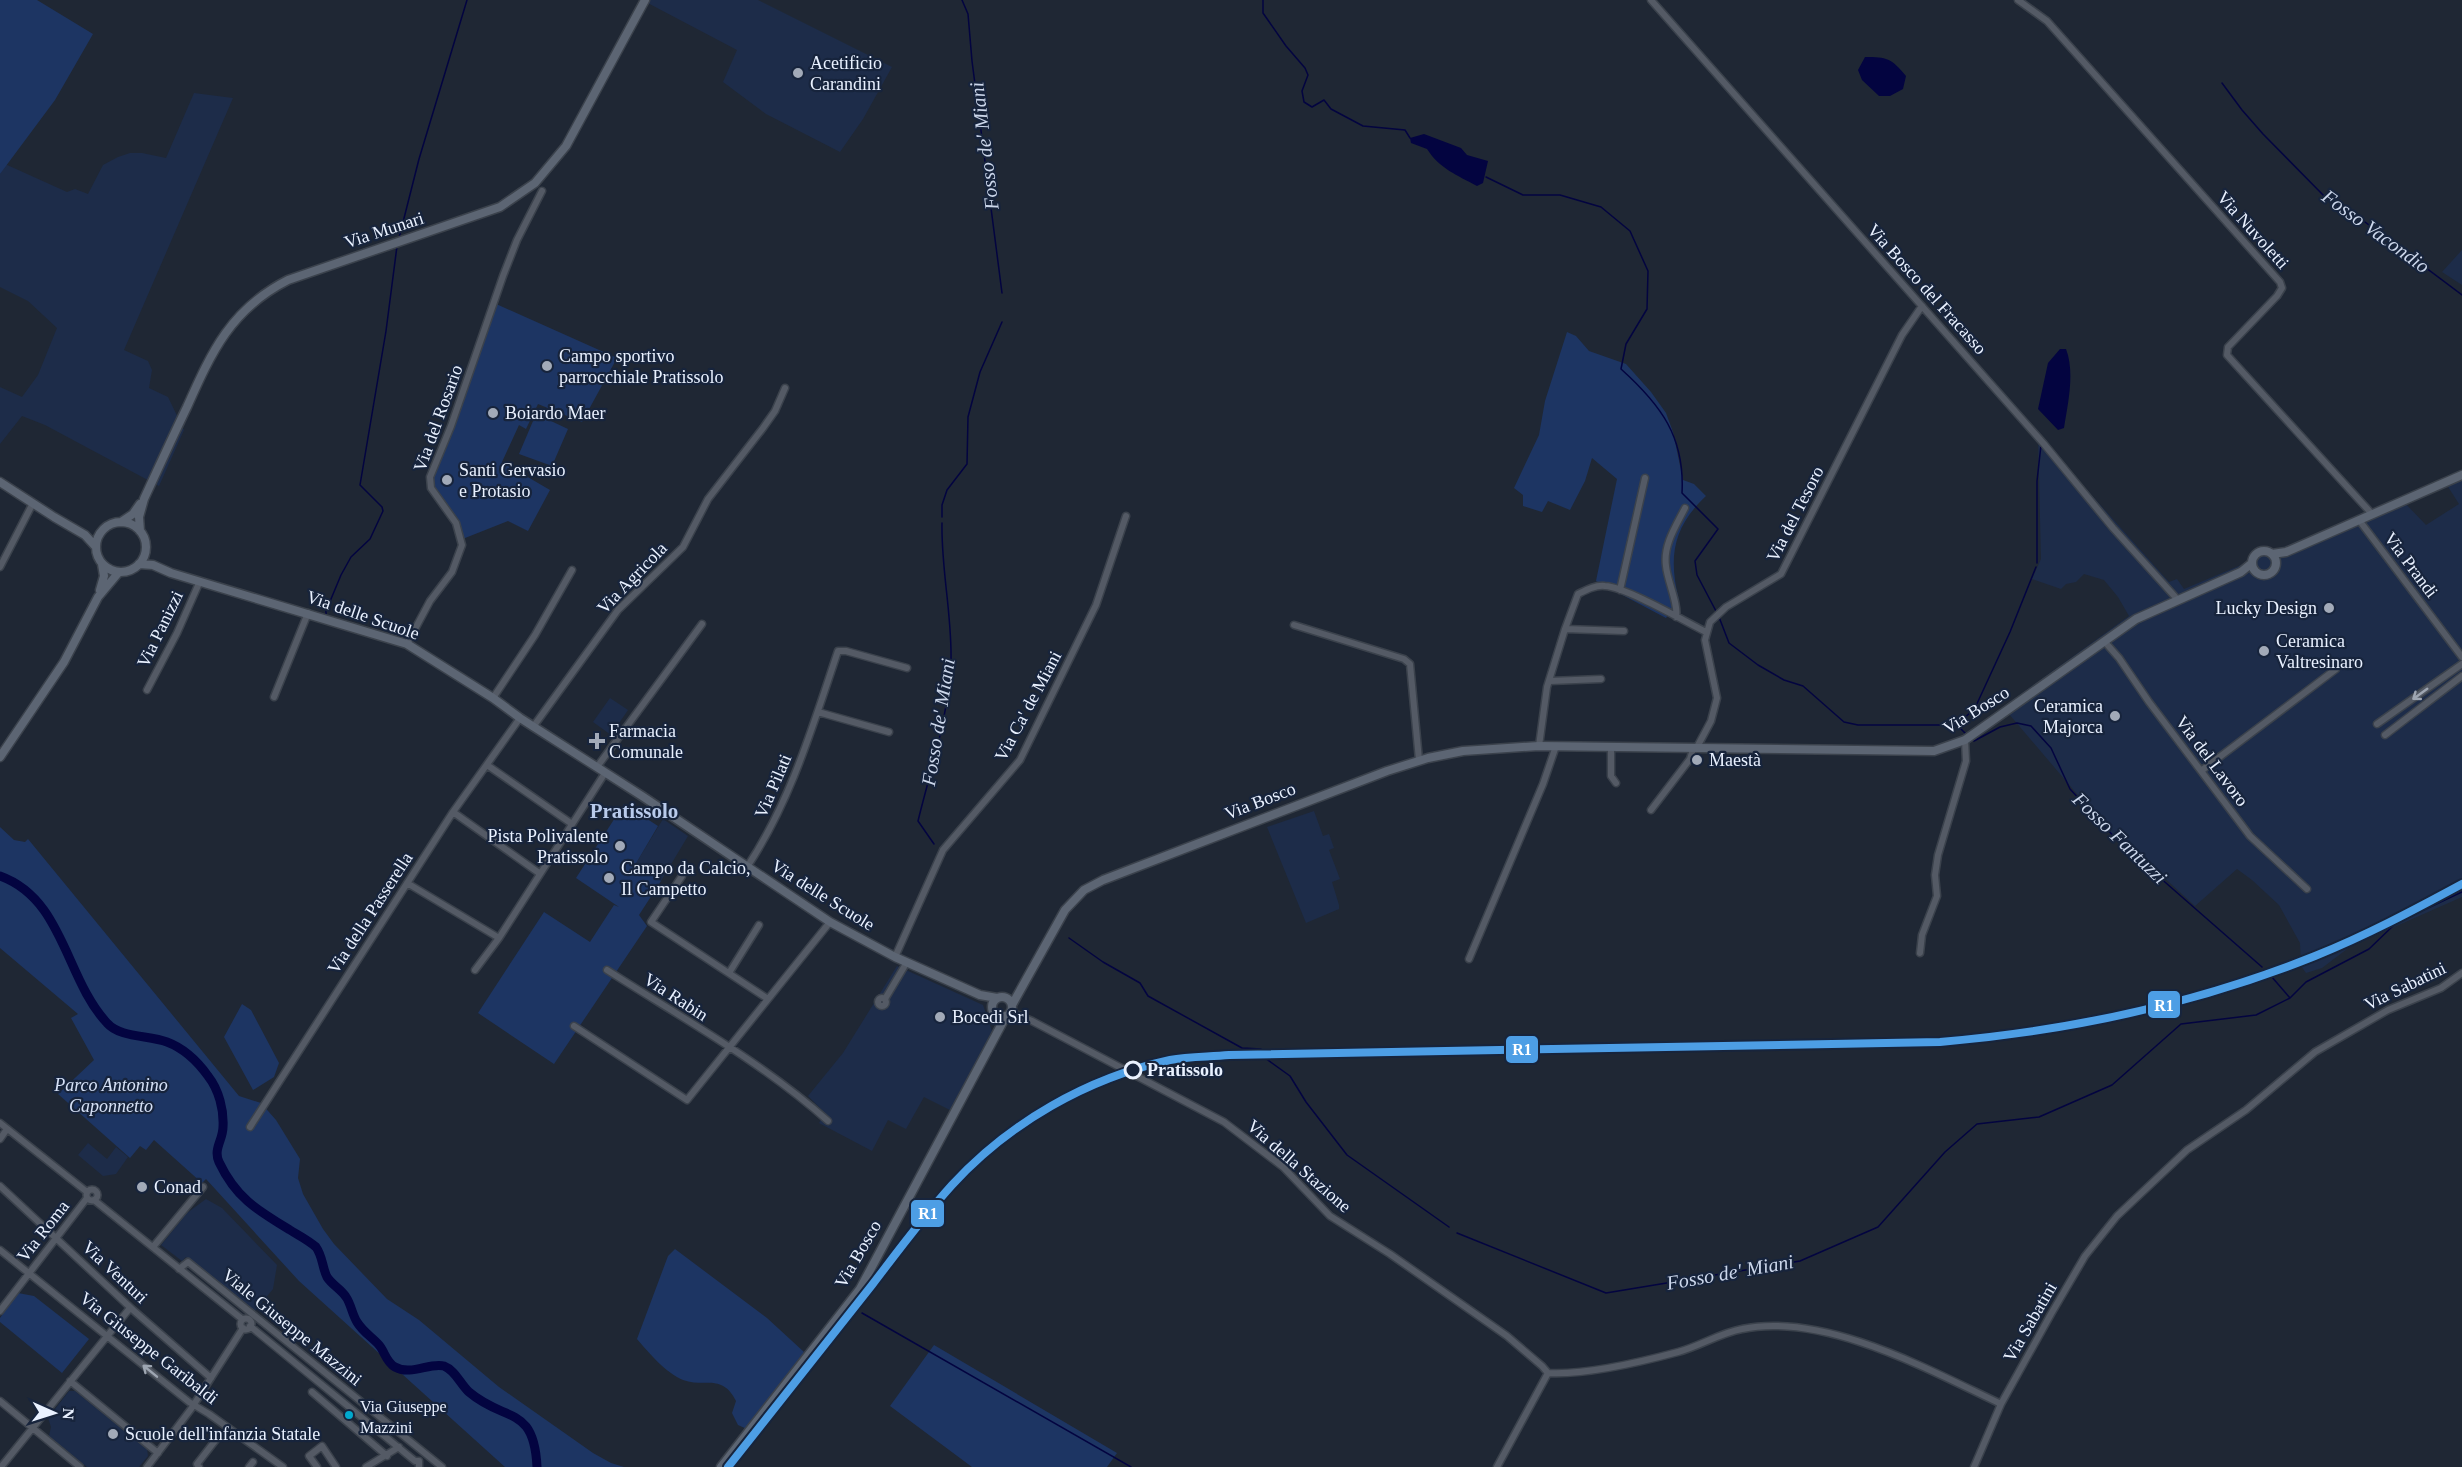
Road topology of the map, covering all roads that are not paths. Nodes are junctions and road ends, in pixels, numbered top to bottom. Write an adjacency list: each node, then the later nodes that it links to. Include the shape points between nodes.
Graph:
1 (645, 0): 10 (main road, Via Munari, via 572,137 535,183 494,210 288,280 262,295 238,316 210,357)
2 (1651, 0): 5 (street, Via Bosco del Fracasso)
3 (2018, 0): 13 (street, Via Nuvoletti, via 2047,21 2280,282 2282,288 2277,296 2228,347 2227,355)
4 (542, 191): 46 (street, Via del Rosario, via 502,276 430,477 431,488 460,533 459,558)
5 (1922, 306): 37 (street, Via Bosco del Fracasso); 44 (street, Via del Tesoro, via 1902,335 1782,574 1726,608 1710,622)
6 (785, 388): 60 (street, Via Agricola, via 775,411 708,499 683,547 618,610)
7 (2462, 475): 13 (main road, Via Bosco)
8 (1645, 478): 35 (street)
9 (0, 482): 11 (main road)
10 (144, 499): 16 (main road, Via Munari); 19 (main road, Via Munari)
11 (33, 503): 18 (main road); 28 (street)
12 (1686, 508): 39 (street, via 1666,553)
13 (2372, 514): 15 (main road, Via Bosco)
14 (1126, 516): 89 (street, Via Ca' de Miani, via 1096,605 1025,751 943,850)
15 (2359, 520): 22 (main road, Via Bosco); 47 (street, Via Prandi)
16 (121, 522): 17 (main road); 19 (main road)
17 (104, 529): 18 (main road); 20 (main road)
18 (76, 530): 20 (main road)
19 (140, 531): 21 (main road)
20 (96, 547): 26 (main road)
21 (145, 549): 27 (main road); 29 (main road, Via delle Scuole)
22 (2286, 552): 23 (main road, Via Bosco); 25 (main road, Via Bosco)
23 (2272, 554): 24 (main road, Via Bosco, via 2258,553); 25 (main road)
24 (2252, 563): 32 (main road, Via Bosco); 33 (main road)
25 (2276, 563): 33 (main road, Via Bosco, via 2269,575)
26 (102, 564): 31 (main road); 36 (main road, via 104,576)
27 (139, 564): 29 (main road, Via delle Scuole); 31 (main road)
28 (0, 567)
29 (162, 568): 34 (main road, Via delle Scuole)
30 (572, 570): 56 (street)
31 (119, 572): 36 (main road)
32 (2241, 572): 33 (main road, Via Bosco); 37 (main road, Via Bosco)
33 (2256, 572)
34 (200, 581): 38 (main road, Via delle Scuole); 54 (street, Via Panizzi)
35 (1620, 590): 39 (street); 42 (street, via 1604,585 1578,594)
36 (99, 597): 68 (main road, via 64,662)
37 (2178, 600): 45 (main road, Via Bosco, via 2136,619)
38 (308, 613): 46 (main road, Via delle Scuole); 55 (street)
39 (1676, 617): 44 (street)
40 (702, 624): 71 (street)
41 (1294, 625): 69 (street, via 1410,664)
42 (1564, 629): 43 (street); 53 (street)
43 (1624, 631)
44 (1706, 632): 67 (street, via 1717,698 1711,721)
45 (2104, 641): 63 (main road, Via Bosco); 72 (street, Via del Lavoro)
46 (406, 644): 56 (main road, Via delle Scuole)
47 (2462, 657)
48 (2462, 664): 59 (street, one-way to 59)
49 (907, 668): 57 (street, Via Pilati, via 838,651)
50 (2336, 669): 72 (street)
51 (2462, 676): 62 (street)
52 (1601, 680): 53 (street)
53 (1550, 681): 64 (street)
54 (147, 690)
55 (274, 697)
56 (493, 698): 58 (main road, Via delle Scuole)
57 (818, 712): 61 (street); 78 (street, Via Pilati, via 769,834)
58 (520, 718): 60 (main road, Via delle Scuole); 70 (street, Via della Passerella)
59 (2377, 724)
60 (533, 727): 71 (main road, Via delle Scuole)
61 (889, 732)
62 (2385, 735)
63 (1969, 738): 67 (main road, Via Bosco, via 1934,751); 88 (street, via 1938,855 1937,896 1922,935)
64 (1539, 746): 65 (main road, Via Bosco); 69 (main road, Via Bosco, via 1463,751)
65 (1556, 746): 66 (main road, Via Bosco); 90 (street)
66 (1611, 748): 67 (main road, Via Bosco); 74 (street, via 1611,776)
67 (1694, 749): 75 (street)
68 (0, 757)
69 (1419, 760): 96 (main road, Via Bosco, via 1095,884 1074,898 1065,910)
70 (487, 765): 76 (street, Via della Passerella); 77 (street)
71 (597, 767): 73 (main road, Via delle Scuole)
72 (2201, 771): 82 (street, Via del Lavoro, via 2250,836)
73 (605, 773): 77 (street); 78 (main road, Via delle Scuole)
74 (1616, 783)
75 (1651, 810)
76 (453, 812): 79 (street); 81 (street, Via della Passerella)
77 (572, 824): 79 (street)
78 (747, 867): 85 (main road, Via delle Scuole)
79 (539, 873): 87 (street)
80 (682, 876): 84 (street)
81 (407, 883): 87 (street); 108 (street, Via della Passerella)
82 (2307, 889)
83 (645, 916): 84 (street)
84 (651, 922): 94 (street)
85 (830, 922): 89 (main road, Via delle Scuole); 99 (street)
86 (759, 925): 94 (street)
87 (499, 938): 92 (street)
88 (1920, 953)
89 (895, 957): 91 (main road, Via delle Scuole)
90 (1469, 959)
91 (907, 962): 97 (main road, Via delle Scuole); 100 (street)
92 (475, 970)
93 (607, 970): 105 (street, Via Rabin)
94 (729, 973): 99 (street)
95 (2462, 973): 130 (street, Via Sabatini, via 2441,988 2388,1010 2315,1052 2165,1170 2117,1215 2085,1256)
96 (1026, 977): 98 (main road, Via Bosco); 102 (main road, Via Bosco)
97 (980, 995): 98 (main road, Via delle Scuole); 101 (main road, Via delle Scuole)
98 (999, 998): 101 (main road, Via Bosco, via 993,1003); 102 (main road, via 1008,999)
99 (768, 999): 105 (street)
100 (885, 999)
101 (993, 1011): 102 (main road, via 999,1017); 104 (main road, Via Bosco)
102 (1009, 1011): 104 (main road, Via Bosco); 125 (street, Via della Stazione, via 1224,1122 1283,1167 1330,1216 1507,1336)
103 (574, 1026): 105 (street, via 687,1100)
104 (994, 1039): 148 (main road, Via Bosco, via 860,1289)
105 (729, 1048): 106 (street, Via Rabin)
106 (828, 1121)
107 (0, 1123): 109 (street, Viale Giuseppe Mazzini)
108 (250, 1126)
109 (8, 1129): 110 (street); 113 (street, Viale Giuseppe Mazzini)
110 (0, 1139)
111 (0, 1186): 114 (street, Via Venturi)
112 (203, 1186): 115 (street)
113 (89, 1197): 114 (street, Via Roma); 115 (street, Viale Giuseppe Mazzini)
114 (56, 1237): 118 (street, Via Roma); 119 (street, Via Venturi)
115 (153, 1247): 117 (street, Viale Giuseppe Mazzini)
116 (0, 1250): 118 (street, Via Giuseppe Garibaldi)
117 (179, 1269): 121 (street, Viale Giuseppe Mazzini); 147 (street, Viale Giuseppe Mazzini, via 188,1262)
118 (29, 1272): 120 (street, Via Roma); 124 (street, Via Giuseppe Garibaldi)
119 (130, 1308): 124 (street); 126 (street, Via Venturi)
120 (0, 1311)
121 (242, 1319): 122 (street, Viale Giuseppe Mazzini, via 249,1319); 123 (street)
122 (250, 1326): 123 (street); 134 (street, Viale Giuseppe Mazzini)
123 (243, 1328): 126 (street)
124 (107, 1337): 127 (street); 131 (street, Via Giuseppe Garibaldi, one-way to 124)
125 (1548, 1373): 130 (street, via 1568,1374 1678,1352 1742,1329 1782,1325 1827,1332 1904,1359); 149 (street)
126 (211, 1378): 131 (street)
127 (70, 1381): 133 (street); 135 (street)
128 (312, 1392): 136 (street)
129 (0, 1401): 133 (street)
130 (2001, 1404): 150 (street, Via Sabatini)
131 (193, 1405): 132 (street, Via Giuseppe Garibaldi); 135 (street)
132 (227, 1426): 137 (street, Via Giuseppe Garibaldi); 143 (street, via 197,1464)
133 (33, 1427): 140 (street); 141 (street)
134 (399, 1447): 136 (street); 138 (street, Viale Giuseppe Mazzini)
135 (158, 1453): 142 (street)
136 (387, 1456): 146 (street)
137 (255, 1459): 139 (street, Via Giuseppe Garibaldi)
138 (418, 1465)
139 (278, 1466)
140 (1, 1467)
141 (80, 1467)
142 (147, 1467)
143 (200, 1467)
144 (317, 1467): 145 (street, via 309,1456 322,1446)
145 (336, 1467)
146 (368, 1467)
147 (442, 1467)
148 (722, 1467)
149 (1497, 1467)
150 (1974, 1467)

